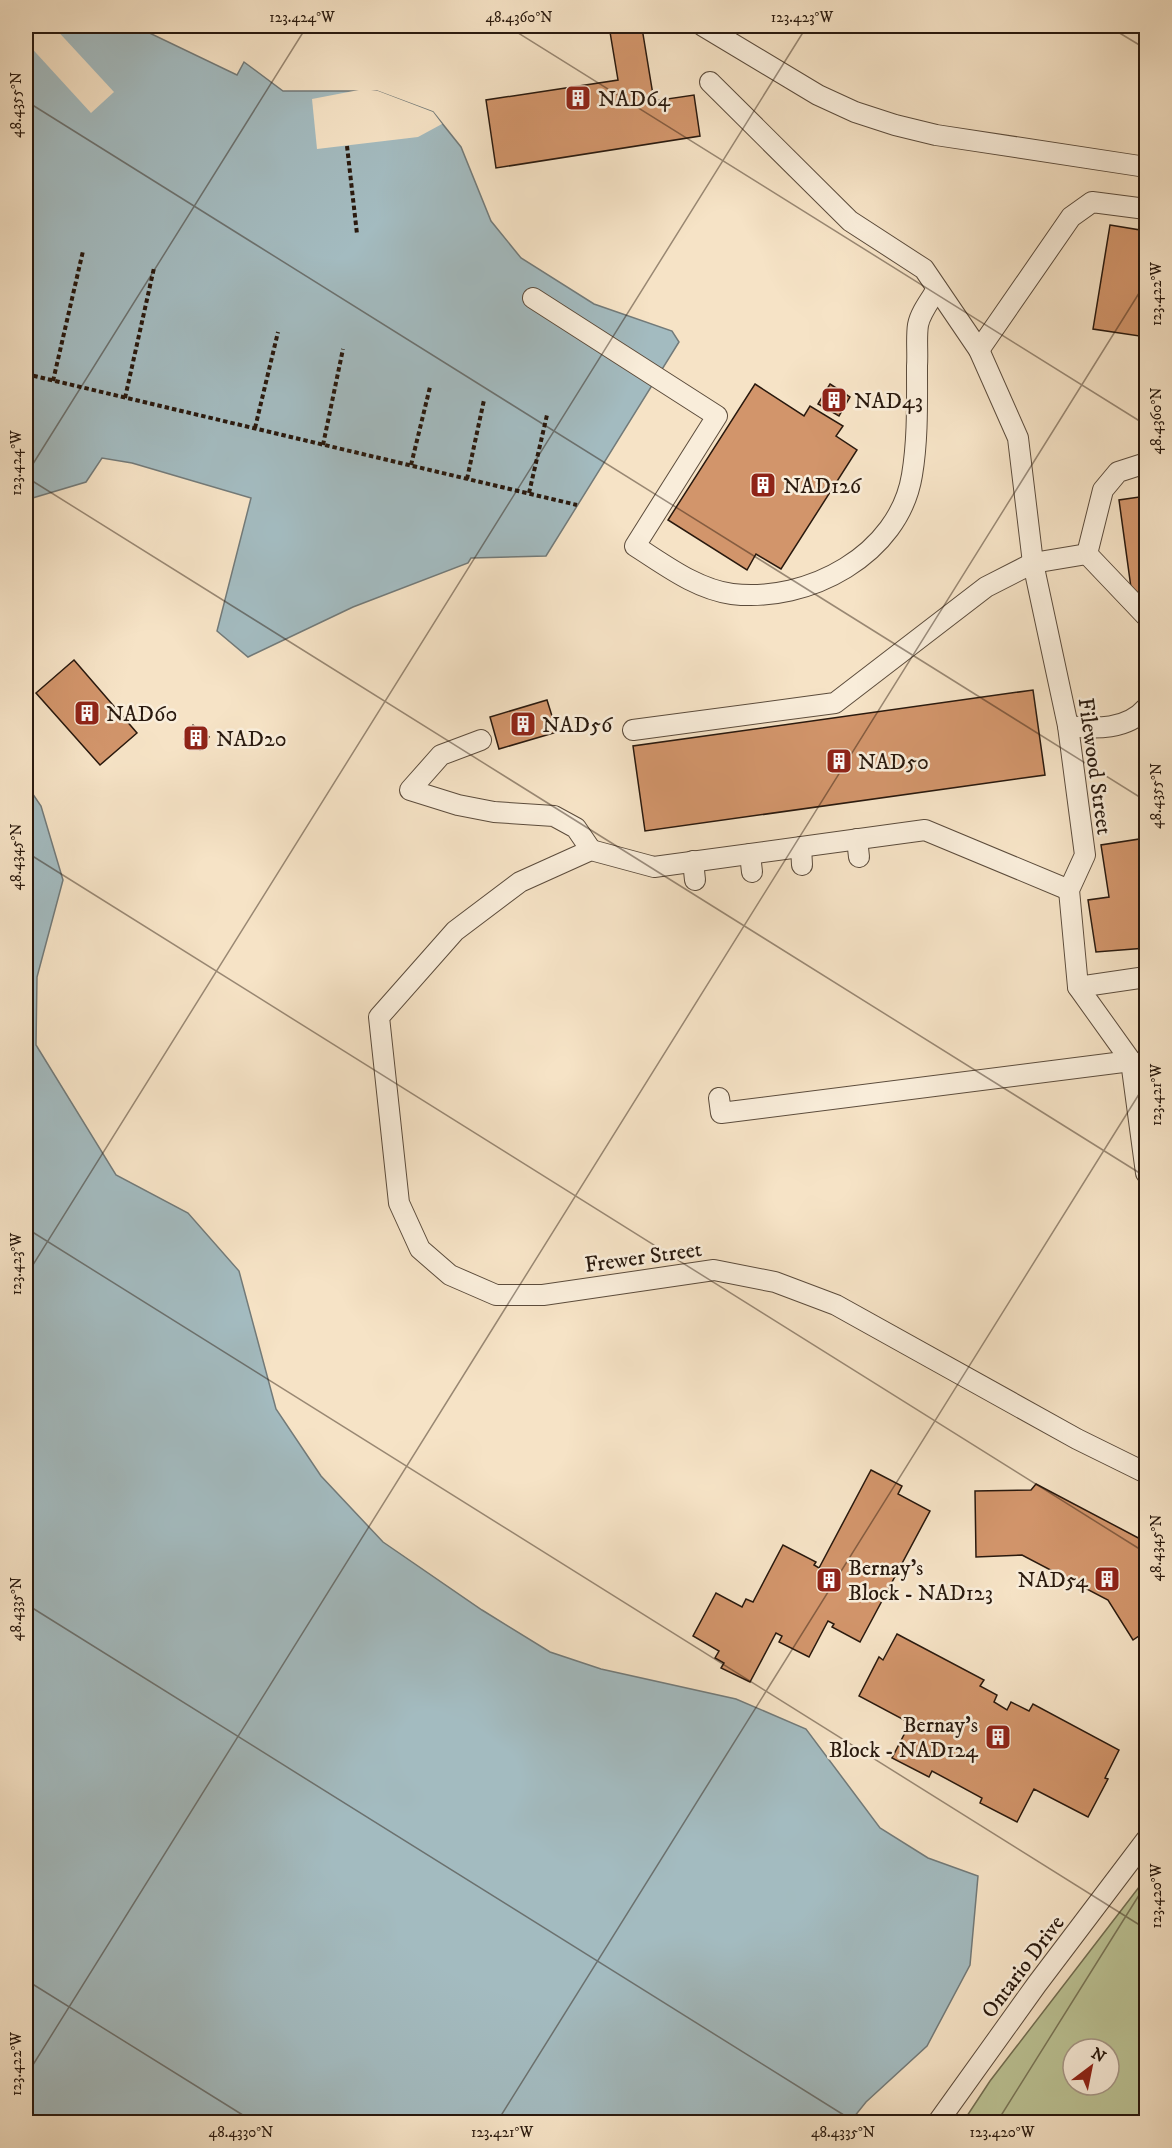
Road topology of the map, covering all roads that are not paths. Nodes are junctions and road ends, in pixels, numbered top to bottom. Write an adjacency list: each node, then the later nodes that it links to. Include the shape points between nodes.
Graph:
1 (703, 26): 3 (lane, via 818,94 895,125 936,135)
2 (710, 82): 5 (lane, Filewood Street, via 850,221 924,269)
3 (1146, 167)
4 (1146, 209): 7 (lane, via 1092,202 1071,216)
5 (937, 289): 6 (lane, via 918,323 912,477 897,519 871,551 813,585 772,594 731,594 698,585 635,546 717,416); 7 (lane, Filewood Street)
6 (532, 298)
7 (979, 350): 10 (lane, Filewood Street, via 1018,438)
8 (1146, 463): 9 (lane, via 1118,472 1103,490)
9 (1087, 554): 10 (lane); 11 (lane)
10 (1033, 563): 13 (lane, Filewood Street); 14 (lane, via 986,587 835,703)
11 (1146, 616)
12 (1146, 708): 13 (lane, via 1137,718 1098,730)
13 (1068, 726): 17 (lane, Filewood Street, via 1085,855)
14 (633, 730)
15 (481, 740): 16 (lane, via 441,755 410,790 458,806 554,816 576,828)
16 (591, 850): 17 (lane, via 654,867 694,871 910,841 926,830); 24 (lane, Frewer Street, via 520,882 455,930 379,1017 399,1203 420,1249 450,1275 496,1295 543,1295 714,1270 774,1282 836,1305)
17 (1069, 890): 19 (lane, Filewood Street)
18 (1146, 977): 19 (lane)
19 (1078, 987): 20 (lane)
20 (1131, 1061): 21 (lane, via 992,1070 778,1098 721,1113); 22 (lane)
21 (719, 1098)
22 (1144, 1132): 23 (lane)
23 (1146, 1173)
24 (1146, 1473)
25 (1146, 1840): 26 (lane, Ontario Drive)
26 (938, 2122)

